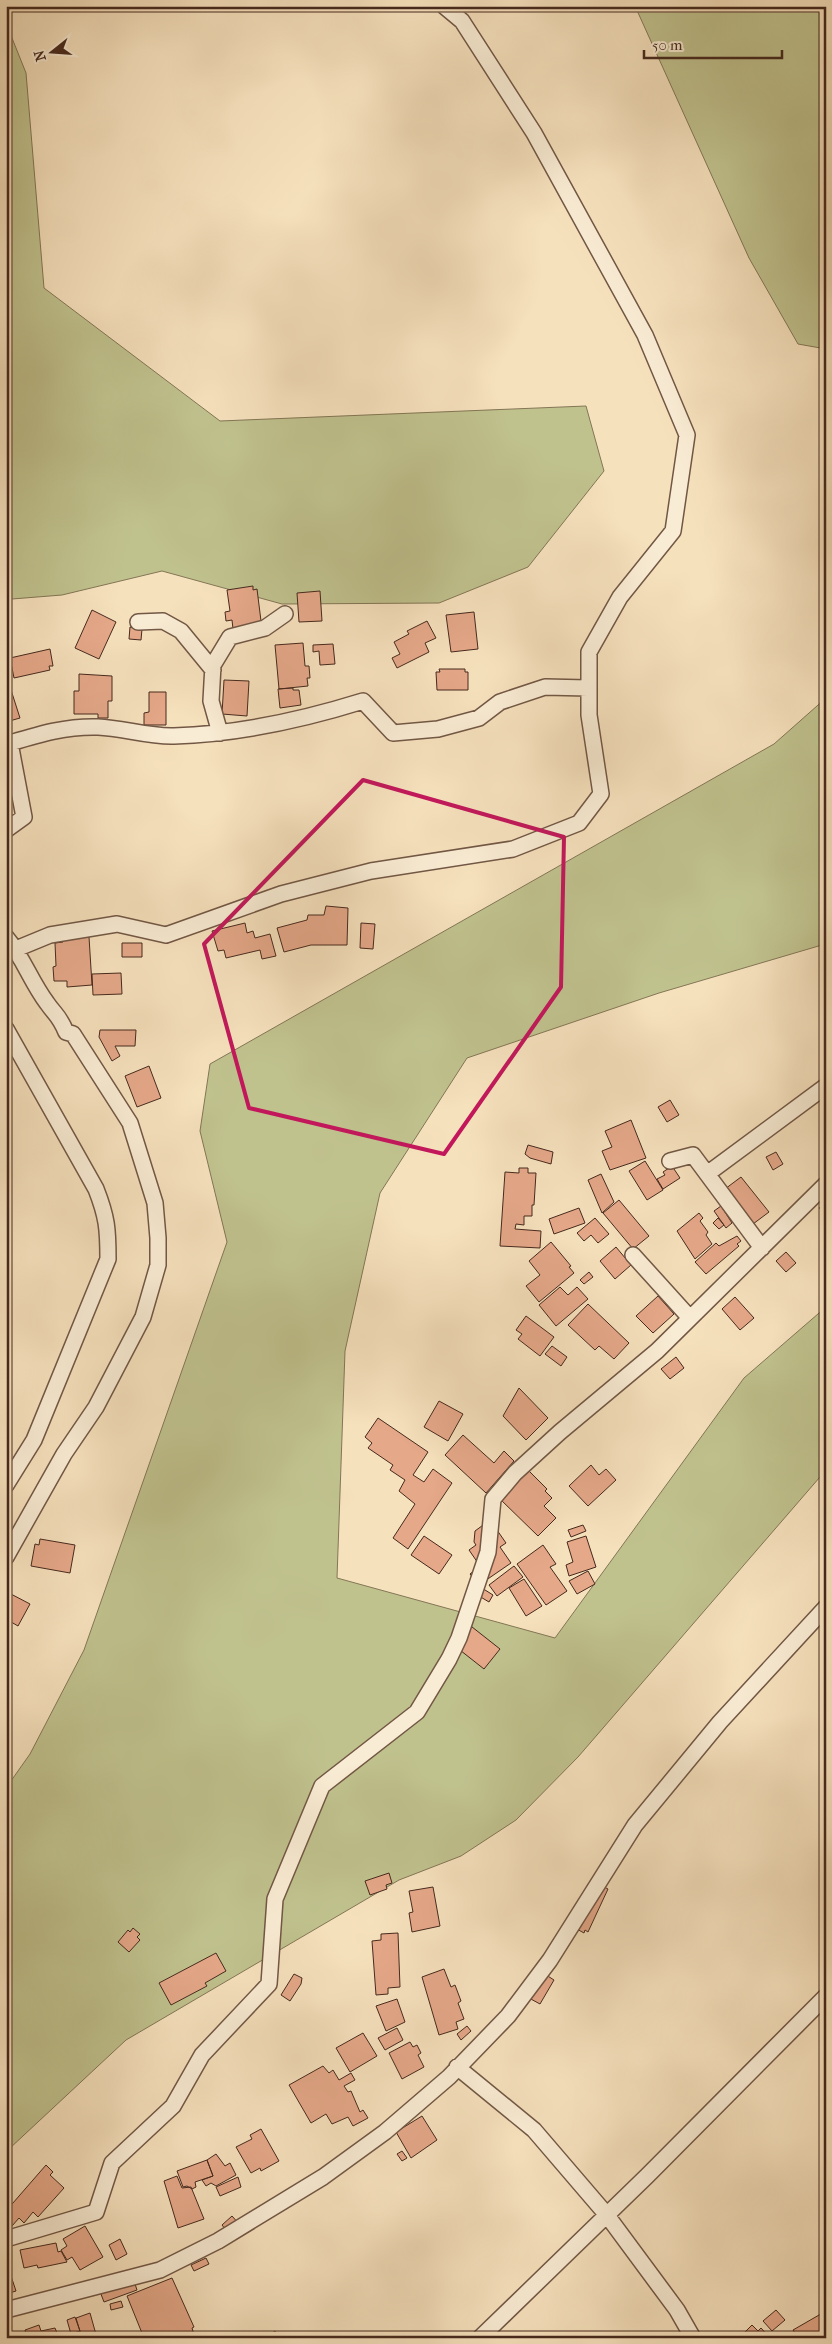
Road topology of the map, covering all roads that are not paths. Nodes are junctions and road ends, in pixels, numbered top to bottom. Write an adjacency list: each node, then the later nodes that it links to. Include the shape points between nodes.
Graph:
1 (444, 6): 5 (street, via 462,21 534,133 645,335 687,435 673,531 620,597 589,652)
2 (286, 614): 4 (street, via 265,628 230,637)
3 (138, 622): 4 (street, via 163,621 181,631)
4 (213, 670): 6 (street, via 211,701)
5 (588, 688): 6 (street, via 545,687 500,702 479,718 438,729 393,733 363,701 316,715); 9 (street, via 601,794 579,823 514,849 371,871 281,894 166,935 117,924 50,935)
6 (220, 733): 7 (street, via 171,736 99,727 62,728 10,743 24,817)
7 (6, 830)
8 (6, 937): 9 (street)
9 (16, 949): 19 (street, via 47,1004 60,1016 66,1032 73,1034 130,1123 155,1203 158,1266 143,1317 96,1407 64,1454)
10 (6, 1029): 18 (street, via 96,1189 106,1212 108,1227 108,1259 34,1440)
11 (826, 1086): 13 (street)
12 (670, 1161): 13 (street, via 693,1155)
13 (707, 1174): 15 (street)
14 (826, 1184): 15 (street)
15 (762, 1248): 17 (street)
16 (633, 1255): 17 (street)
17 (690, 1318): 24 (street, via 657,1351 515,1473 493,1499 488,1552 449,1659 417,1712 322,1786 275,1899 269,1984 202,2055 173,2106 112,2163 96,2212)
18 (6, 1485)
19 (6, 1557)
20 (826, 1607): 22 (street, via 720,1722 635,1826 550,1960 508,2016)
21 (826, 1996): 23 (street)
22 (457, 2067): 23 (street, via 534,2130); 25 (street, via 385,2132 323,2177 218,2241 160,2270)
23 (606, 2214): 26 (street); 27 (street, via 677,2310)
24 (6, 2239)
25 (6, 2310)
26 (480, 2338)
27 (693, 2338)

